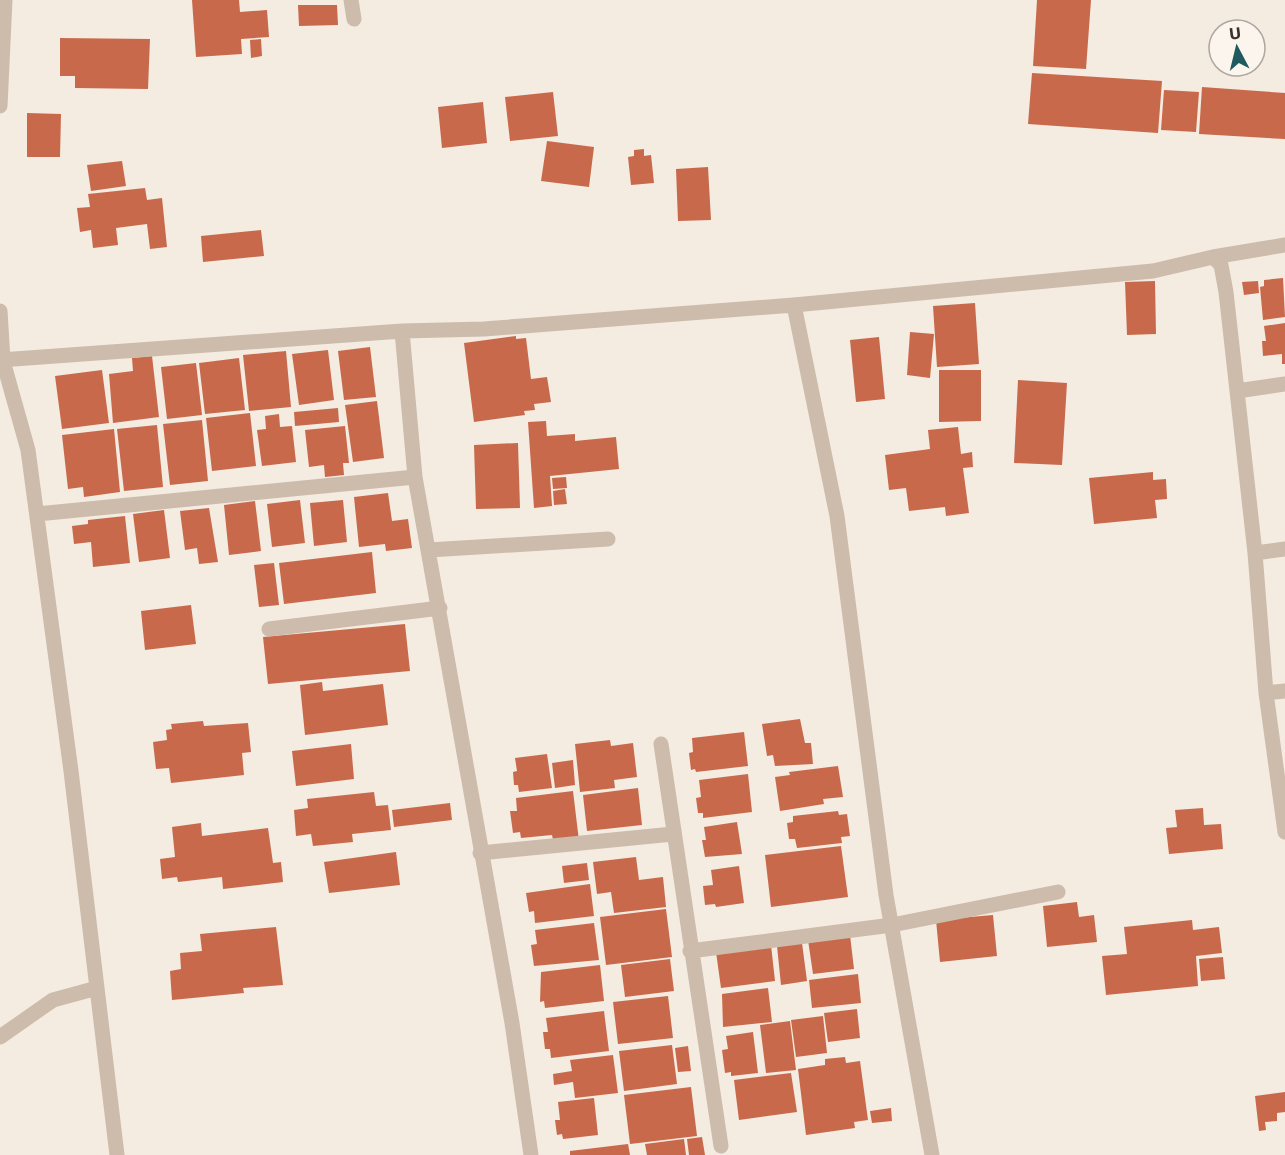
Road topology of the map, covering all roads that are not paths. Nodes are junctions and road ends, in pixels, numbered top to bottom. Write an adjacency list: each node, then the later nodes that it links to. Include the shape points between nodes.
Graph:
1 (4, 0): 4 (street)
2 (351, 0): 3 (street)
3 (354, 19)
4 (0, 106)
5 (1285, 245): 6 (street)
6 (1213, 257): 7 (street, via 1154,271); 12 (street, via 1221,265 1226,292)
7 (794, 305): 9 (street, via 496,328); 28 (street, via 837,516)
8 (0, 310): 10 (street)
9 (402, 331): 10 (street); 13 (street)
10 (2, 361): 14 (street, via 28,450)
11 (1285, 384): 12 (street)
12 (1237, 391): 18 (street)
13 (415, 477): 14 (street); 17 (street)
14 (37, 514): 30 (street)
15 (608, 539): 17 (street)
16 (1285, 549): 18 (street)
17 (429, 550): 19 (street)
18 (1255, 553): 22 (street)
19 (440, 608): 20 (street); 26 (street)
20 (269, 629)
21 (1285, 691): 22 (street)
22 (1266, 693): 24 (street)
23 (661, 744): 25 (street)
24 (1285, 832)
25 (673, 834): 26 (street); 29 (street)
26 (480, 853): 34 (street, via 512,1023)
27 (1058, 892): 28 (street)
28 (892, 925): 29 (street); 35 (street)
29 (690, 951): 32 (street)
30 (97, 988): 31 (street, via 53,1000); 33 (street)
31 (0, 1037)
32 (721, 1146)
33 (117, 1155)
34 (531, 1155)
35 (932, 1155)

